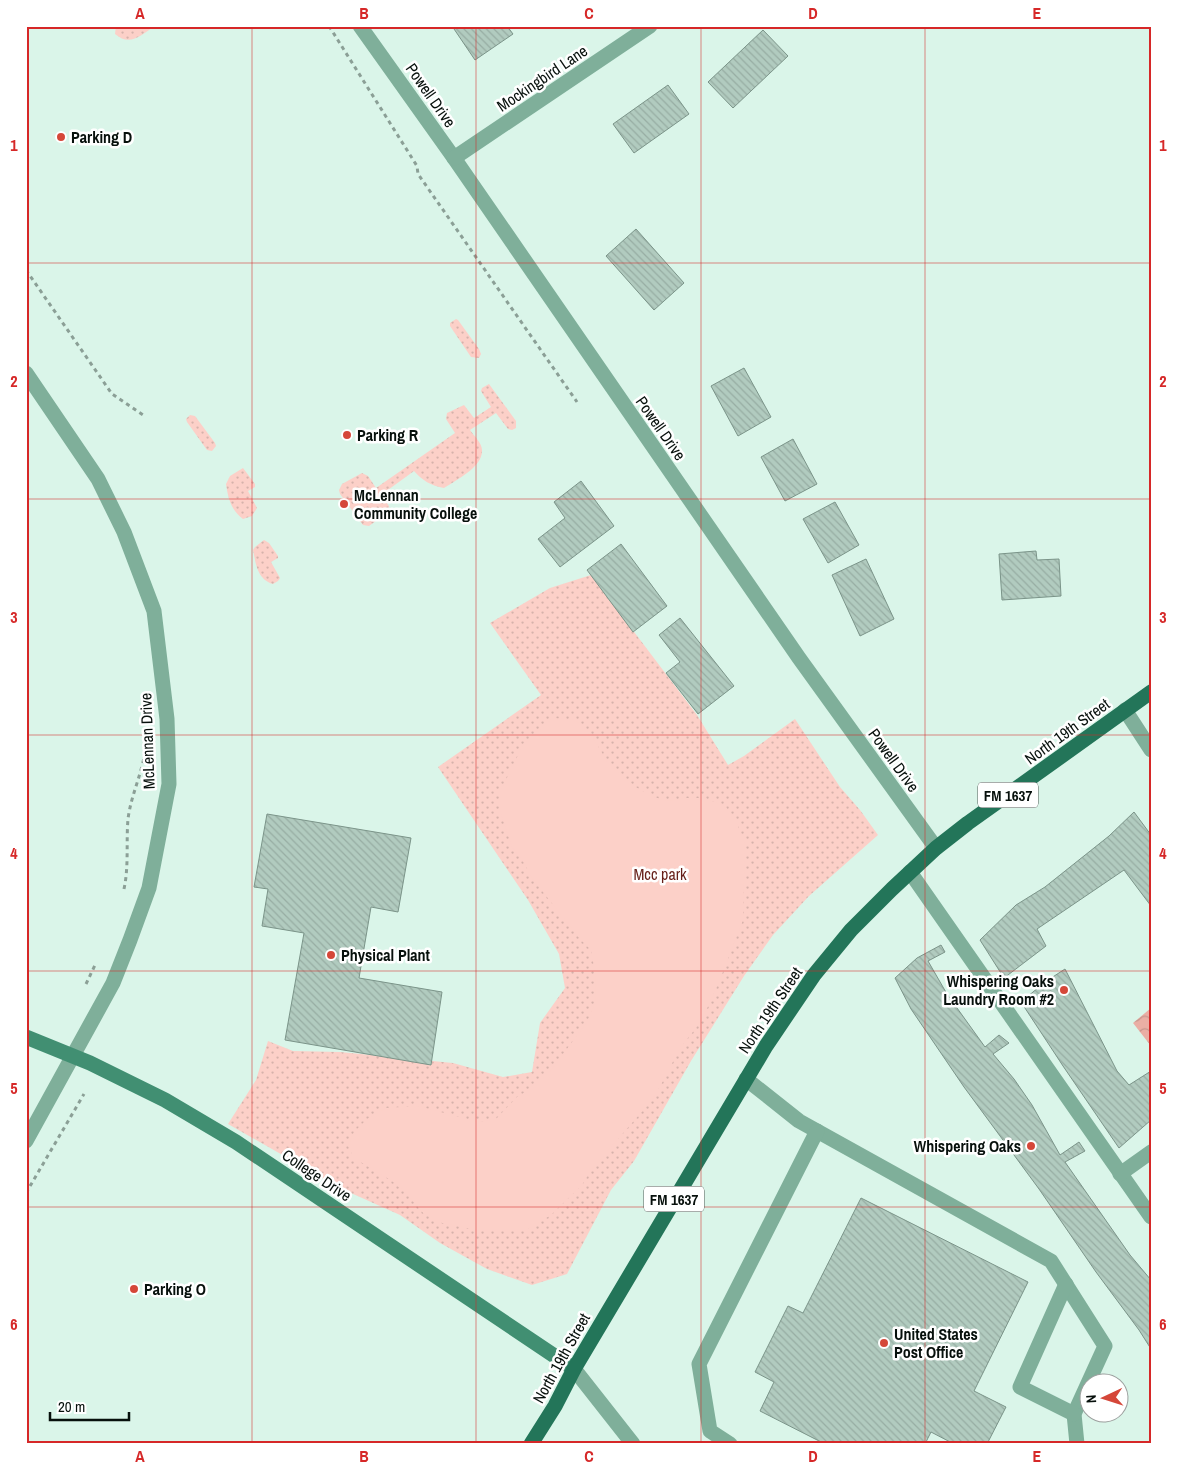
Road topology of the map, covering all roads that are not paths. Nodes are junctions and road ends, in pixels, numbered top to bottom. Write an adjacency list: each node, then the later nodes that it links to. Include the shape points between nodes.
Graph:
1 (360, 26): 3 (street, Powell Drive)
2 (650, 26): 3 (street, Mockingbird Lane)
3 (454, 158): 8 (street, Powell Drive, via 794,650)
4 (26, 374): 11 (street, McLennan Drive, via 98,479 124,532 154,611 167,719 169,784 149,888 113,983)
5 (1151, 692): 6 (main road, North 19th Street / FM 1637)
6 (1125, 710): 7 (street); 8 (main road, North 19th Street / FM 1637)
7 (1151, 750)
8 (936, 848): 9 (main road, North 19th Street / FM 1637)
9 (910, 872): 12 (main road, North 19th Street / FM 1637, via 851,930 814,975); 16 (street)
10 (26, 1037): 11 (street, College Drive)
11 (73, 1056): 14 (street, McLennan Drive); 19 (street, College Drive, via 165,1100 236,1142)
12 (746, 1079): 13 (street); 19 (main road, North 19th Street / FM 1637)
13 (816, 1131): 18 (street, via 1051,1261); 21 (street, via 699,1364)
14 (26, 1141)
15 (1151, 1152): 16 (street)
16 (1120, 1174): 17 (street)
17 (1151, 1217)
18 (1066, 1284): 20 (street, via 1105,1346); 20 (street, via 1020,1388)
19 (574, 1369): 22 (main road, North 19th Street / FM 1637); 23 (street)
20 (1074, 1414): 25 (street)
21 (710, 1437): 24 (street)
22 (531, 1444)
23 (633, 1444)
24 (730, 1444)
25 (1077, 1444)

